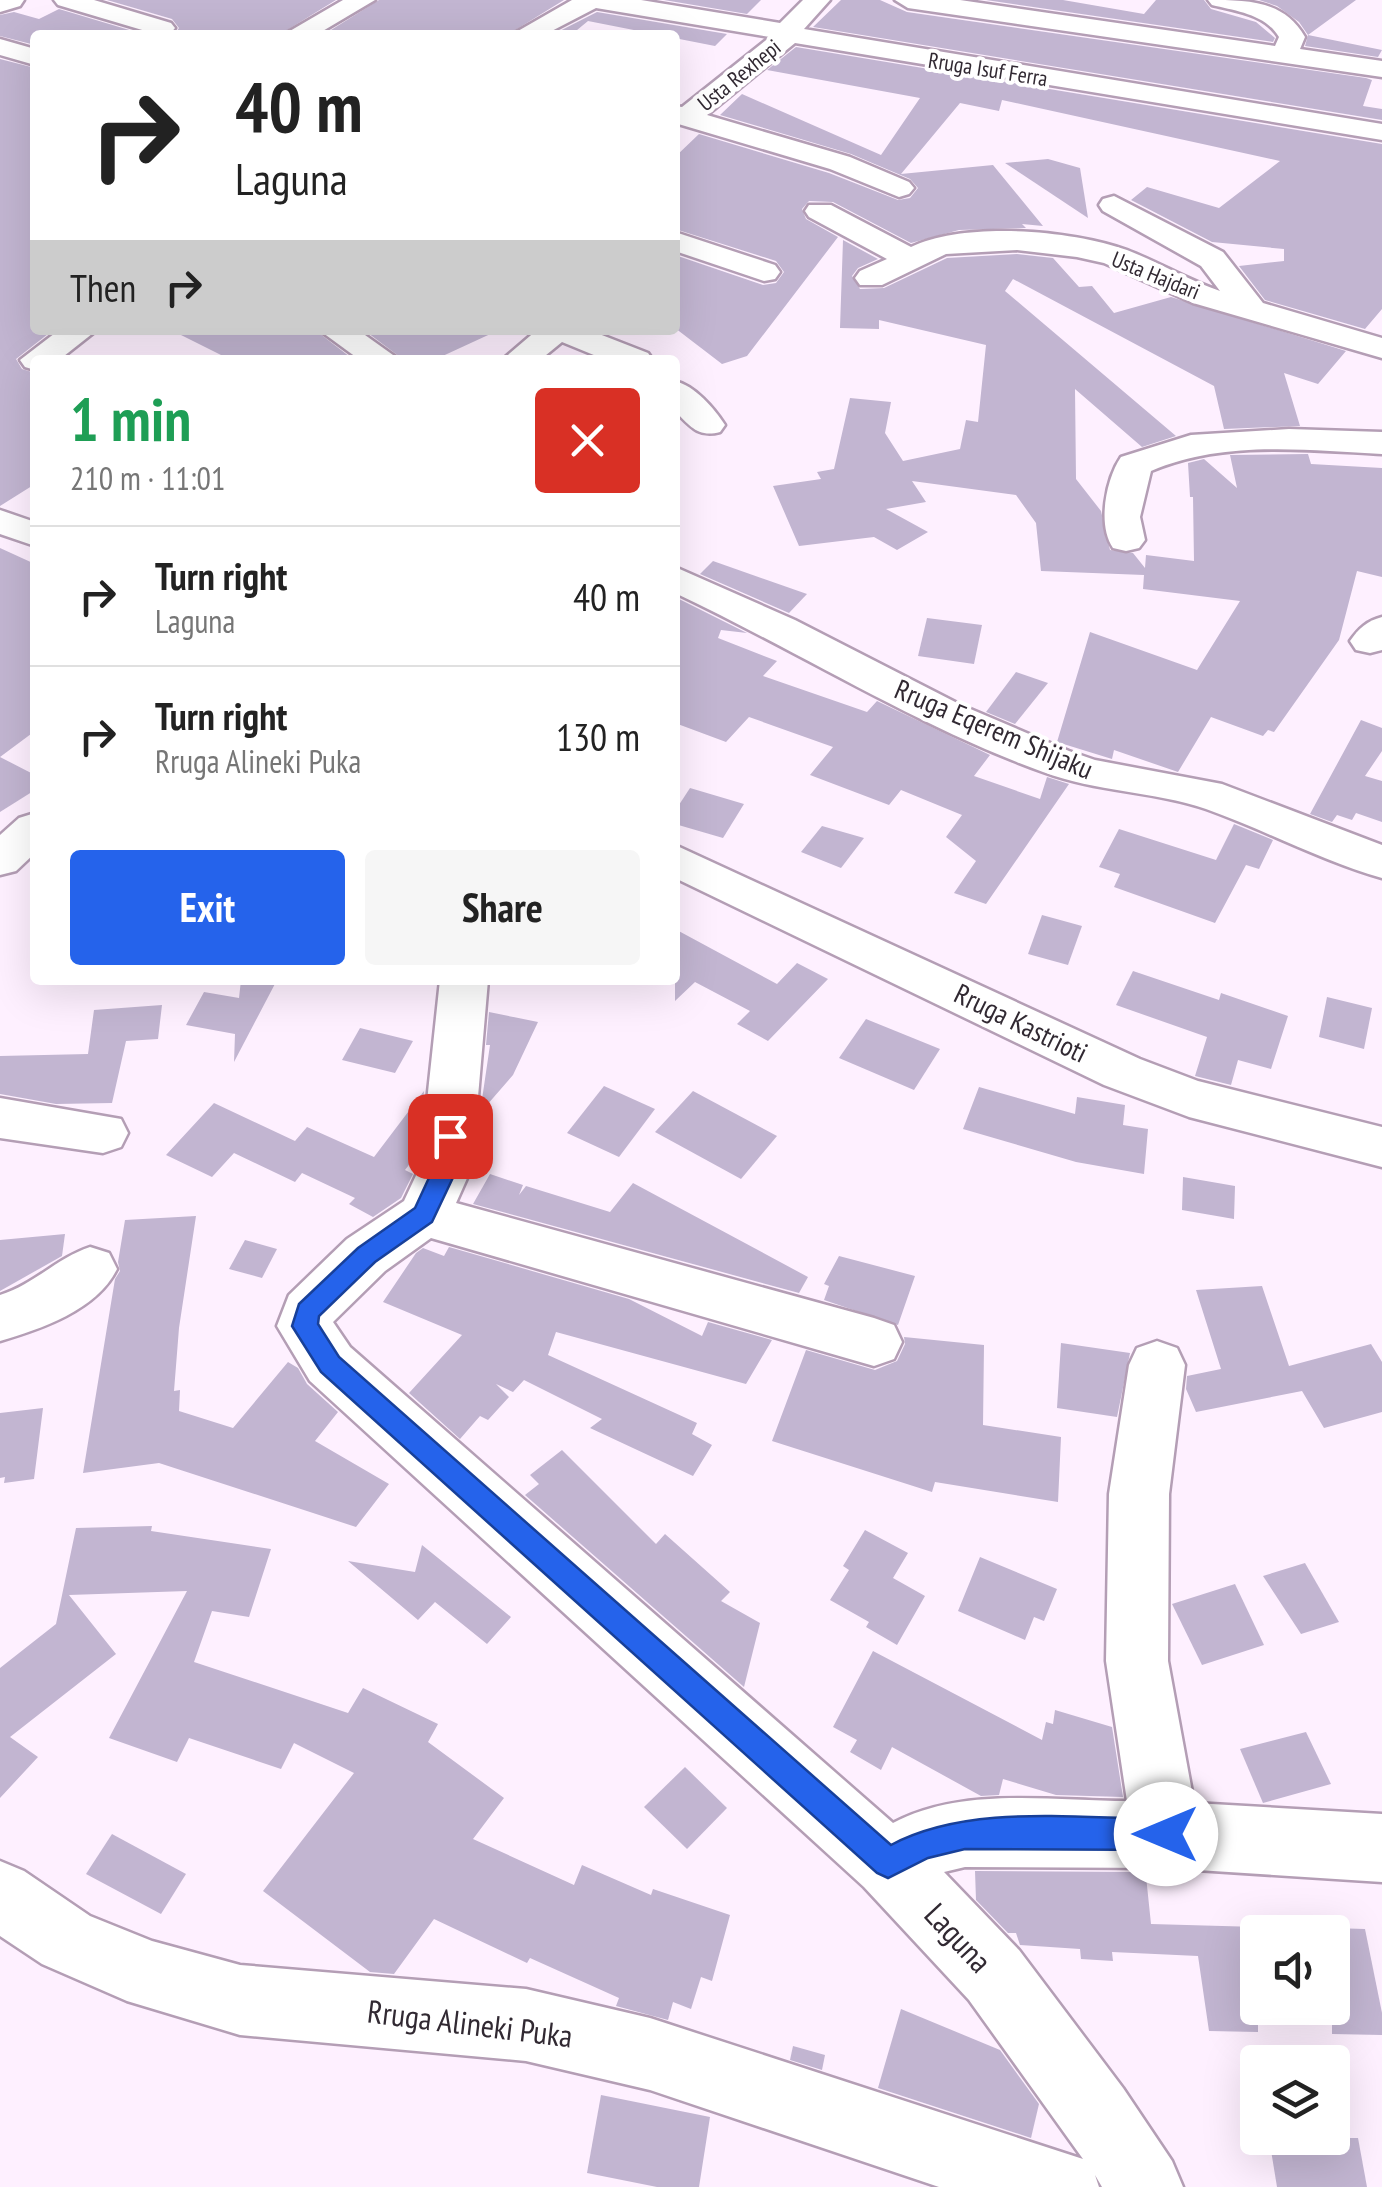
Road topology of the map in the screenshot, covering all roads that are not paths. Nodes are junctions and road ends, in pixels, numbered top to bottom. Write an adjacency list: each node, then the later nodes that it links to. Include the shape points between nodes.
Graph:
1 (10, 0): 8 (main road)
2 (67, 0): 9 (street)
3 (362, 0): 10 (street)
4 (593, 0): 11 (street); 12 (street, Rruga Isuf Ferra)
5 (817, 0): 12 (street, Usta Rexhepi)
6 (908, 0): 14 (street)
7 (1221, 0): 14 (street, via 1288,27 1292,37)
8 (0, 4)
9 (158, 30)
10 (305, 30)
11 (534, 30)
12 (791, 33): 17 (street, Rruga Isuf Ferra); 18 (street, Usta Rexhepi)
13 (0, 47): 15 (street)
14 (1276, 53): 16 (street); 17 (street)
15 (30, 56)
16 (1382, 69)
17 (1234, 108): 19 (street, Rruga Isuf Ferra)
18 (681, 116): 22 (street, via 840,163 898,188 820,211)
19 (1382, 132)
20 (1114, 206): 25 (street, via 1212,259)
21 (680, 243): 23 (street)
22 (909, 258): 24 (street, Usta Hajdari); 25 (street, Usta Hajdari, via 972,241 1077,248)
23 (764, 272)
24 (871, 278)
25 (1250, 308): 30 (street, Usta Hajdari)
26 (73, 335): 31 (street)
27 (343, 335): 32 (street)
28 (552, 335): 33 (street)
29 (571, 335): 34 (street)
30 (1382, 348)
31 (43, 355)
32 (375, 355)
33 (526, 355)
34 (623, 355)
35 (680, 395): 36 (street)
36 (708, 425)
37 (1382, 444): 40 (street, via 1265,441 1194,445 1151,456 1134,465 1122,517)
38 (0, 521): 39 (street)
39 (30, 533)
40 (1126, 540)
41 (680, 581): 45 (street, Rruga Eqerem Shijaku, via 946,714 1054,760 1089,773 1207,794)
42 (30, 833): 43 (street)
43 (0, 860)
44 (680, 862): 49 (street, Rruga Kastrioti, via 1122,1072 1190,1098)
45 (1382, 863)
46 (464, 985): 50 (street, via 446,1167)
47 (0, 1118): 48 (street)
48 (103, 1133)
49 (1382, 1148)
50 (424, 1215): 53 (street); 57 (street, Laguna, via 366,1255 308,1311 305,1326 330,1364)
51 (90, 1270): 52 (street, via 31,1310)
52 (0, 1318)
53 (874, 1342)
54 (1157, 1365): 55 (street, via 1139,1494 1137,1661)
55 (1166, 1834): 56 (street); 57 (street, via 965,1834)
56 (1382, 1848)
57 (888, 1862): 60 (street, Laguna, via 994,1975)
58 (0, 1895): 59 (street, Rruga Alineki Puka, via 66,1940 152,1976 240,2000 526,2024 650,2054)
59 (1062, 2187)
60 (1146, 2187)

